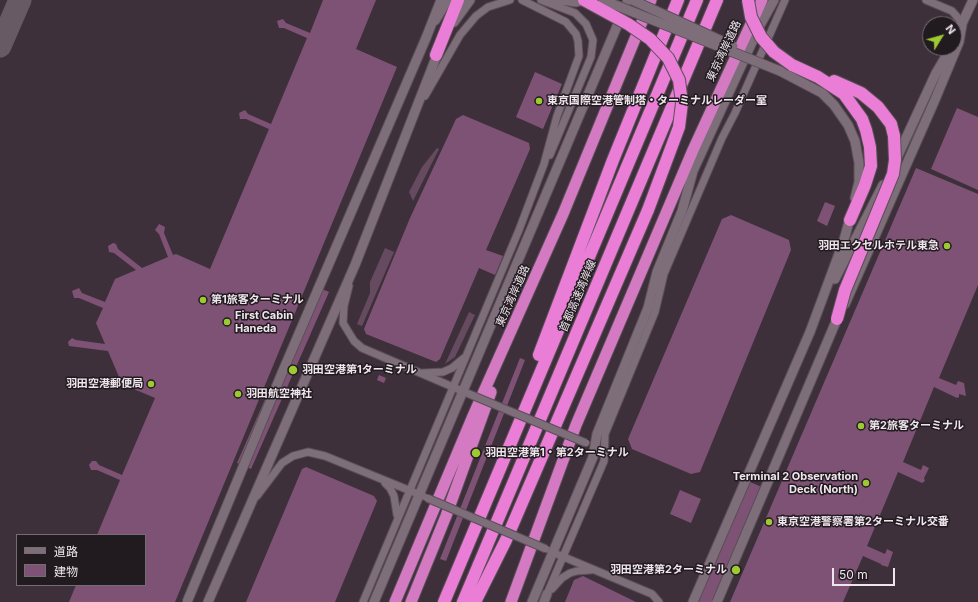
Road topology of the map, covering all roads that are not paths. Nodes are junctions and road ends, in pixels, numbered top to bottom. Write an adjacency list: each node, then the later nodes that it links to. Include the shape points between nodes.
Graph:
1 (441, 0): 28 (street)
2 (449, 0): 28 (street)
3 (458, 0): 29 (highway)
4 (470, 0): 29 (street, via 460,12)
5 (510, 0): 34 (street, via 488,7 460,34)
6 (522, 0): 35 (street, via 566,22 576,34 578,41 578,56 557,116)
7 (536, 0): 8 (street)
8 (541, 0): 9 (street); 35 (street, via 575,12 586,24 593,40 593,49 586,69 553,150)
9 (544, 0)
10 (555, 0): 12 (street, via 576,3)
11 (584, 0): 64 (highway, bridge, via 650,38 668,58 679,80 682,103 679,127 648,210 506,540)
12 (589, 0)
13 (603, 0): 32 (street, bridge)
14 (628, 0): 44 (street)
15 (632, 0): 32 (street, bridge, via 718,38)
16 (652, 0): 41 (highway, 東京湾岸道路)
17 (678, 0): 45 (highway, via 603,184 527,386)
18 (697, 0): 45 (highway, 首都高速湾岸線)
19 (717, 0): 63 (highway, 首都高速湾岸線)
20 (748, 0): 33 (highway, bridge, via 751,17 761,37 774,52 792,65)
21 (762, 0): 65 (highway, 東京湾岸道路, via 695,144 576,424)
22 (774, 0): 46 (street, via 759,27 694,171 682,211 655,278 648,308 597,434)
23 (785, 0): 53 (street, via 664,274 655,312 605,434 604,461)
24 (926, 0): 26 (street, via 952,11)
25 (973, 0): 27 (street)
26 (956, 16)
27 (962, 25)
28 (426, 38): 56 (street, bridge, via 282,373)
29 (436, 55): 34 (street)
30 (946, 56): 39 (street, via 904,146)
31 (953, 56): 38 (street, bridge)
32 (780, 71): 36 (street, via 813,88 834,105 848,125 859,163 859,182)
33 (818, 77): 36 (highway, via 838,89 849,100 862,119 869,139 871,166); 38 (highway, bridge, via 852,88 869,99 885,114 894,136 895,160 892,174 845,290)
34 (418, 108): 37 (street)
35 (544, 164): 40 (street)
36 (850, 220): 39 (street)
37 (355, 265): 42 (street, via 343,314 343,323 354,342); 50 (street)
38 (837, 320): 69 (street, bridge)
39 (812, 324): 68 (street)
40 (468, 353): 42 (street, via 459,363 443,372); 43 (street)
41 (497, 364): 60 (highway, 東京湾岸道路); 61 (highway, via 483,418)
42 (419, 373): 43 (street)
43 (453, 388): 44 (street); 48 (street)
44 (464, 392): 46 (street, bridge); 49 (street)
45 (523, 412): 62 (highway, 首都高速湾岸線)
46 (596, 448): 52 (street)
47 (382, 480): 48 (street); 50 (street, via 325,456 308,452 293,456 282,463); 51 (street, via 394,496 398,510)
48 (409, 491): 49 (street); 51 (street)
49 (423, 497): 52 (street, bridge); 59 (street)
50 (251, 505): 57 (street)
51 (397, 521): 58 (street)
52 (550, 551): 53 (street); 66 (street)
53 (563, 557): 54 (street); 55 (street)
54 (596, 570): 55 (street, via 570,573 562,578); 67 (street, via 652,594)
55 (546, 598)
56 (188, 602)
57 (208, 602)
58 (363, 602)
59 (374, 602)
60 (395, 602)
61 (411, 602)
62 (444, 602)
63 (463, 602)
64 (475, 602)
65 (511, 602)
66 (532, 602)
67 (659, 602)
68 (693, 602)
69 (717, 602)

